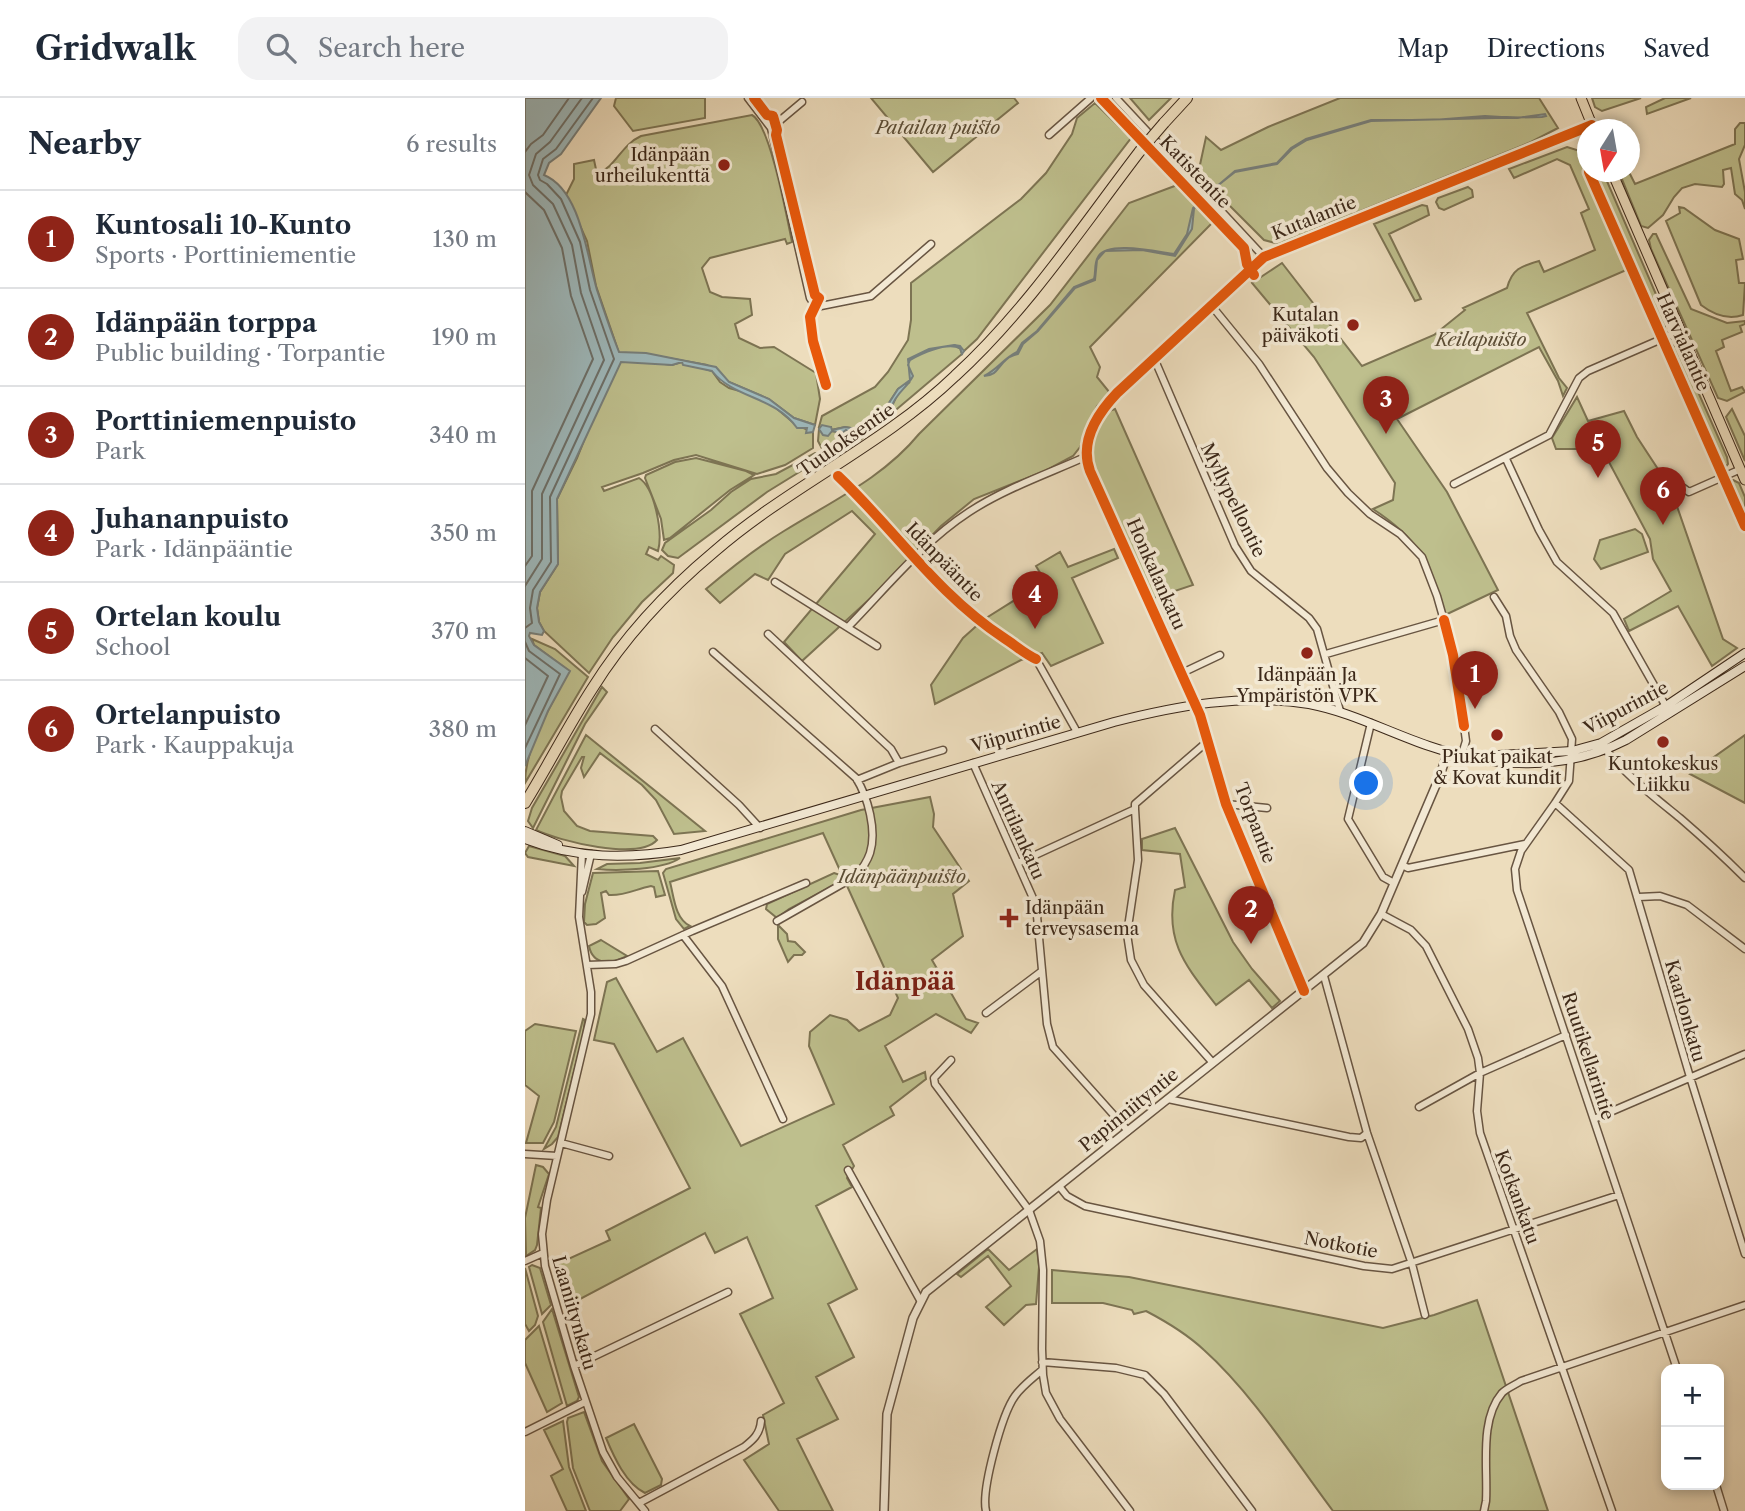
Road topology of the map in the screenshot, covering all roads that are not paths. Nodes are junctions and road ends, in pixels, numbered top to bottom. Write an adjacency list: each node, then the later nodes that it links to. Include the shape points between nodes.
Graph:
1 (748, 98): 8 (street)
2 (1091, 98): 10 (street)
3 (1116, 98): 13 (street, Katistentie)
4 (1187, 98): 54 (highway, Tuuloksentie, bridge, via 1140,151 1011,320 954,378 879,438 717,548 657,604 592,688)
5 (1581, 98): 7 (main road)
6 (802, 102): 8 (street)
7 (1590, 119)
8 (771, 128): 15 (street, via 810,298)
9 (1577, 133): 13 (street, Kutalantie)
10 (1049, 135)
11 (1616, 182): 16 (main road, Harvialantie)
12 (931, 244): 15 (street, via 871,296)
13 (1264, 257): 14 (street, Kutalantie)
14 (1211, 305): 17 (street, Kutalantie); 27 (street, via 1259,364 1327,468 1370,514 1400,534 1422,557)
15 (816, 307): 18 (street, via 810,317)
16 (1680, 331): 20 (street, via 1588,371 1579,379 1549,435); 21 (main road, Harvialantie)
17 (1154, 358): 19 (street, Kutalantie, via 1098,415); 34 (street, Myllypellontie, via 1235,546 1251,571 1309,618)
18 (825, 384)
19 (1086, 457): 28 (street, via 969,512 931,542); 37 (street, Honkalankatu)
20 (1506, 459): 24 (street); 39 (street, via 1557,562 1613,613)
21 (1741, 469): 22 (main road, Harvialantie); 23 (street, via 1689,492)
22 (1745, 480)
23 (1675, 482)
24 (1454, 484)
25 (775, 582): 28 (street)
26 (1494, 597): 49 (street, via 1506,616 1516,650 1567,727)
27 (1444, 620): 34 (street); 48 (street, via 1464,723)
28 (848, 627): 30 (street)
29 (768, 634): 50 (street, via 891,749)
30 (877, 646)
31 (713, 652): 52 (street)
32 (1745, 653): 39 (main road, Viipurintie)
33 (1220, 654): 37 (street)
34 (1326, 654): 40 (street, Myllypellontie)
35 (1036, 659): 43 (street)
36 (1745, 666): 39 (main road, Viipurintie)
37 (1182, 673): 38 (street, Honkalankatu)
38 (1195, 705): 40 (main road, Viipurintie, via 1260,700); 43 (main road, Viipurintie); 44 (street, Torpantie)
39 (1668, 710): 45 (main road, Viipurintie)
40 (1341, 711): 41 (main road, Viipurintie)
41 (1371, 723): 47 (main road, Viipurintie); 68 (street, via 1348,819 1383,877)
42 (655, 729): 59 (street)
43 (1077, 732): 51 (main road, Viipurintie)
44 (1208, 741): 56 (street, Torpantie); 58 (street, via 1135,804)
45 (1604, 747): 49 (main road, Viipurintie); 66 (street)
46 (943, 750): 50 (street)
47 (1448, 752): 48 (main road, Viipurintie); 65 (street, Papinniityntie)
48 (1465, 755): 49 (main road, Viipurintie, via 1516,764)
49 (1571, 756): 55 (street, Ruutikellarintie, via 1569,781)
50 (899, 763): 52 (street)
51 (973, 763): 53 (main road, Viipurintie); 64 (street, Anttilankatu)
52 (857, 780): 53 (street)
53 (863, 795): 59 (main road, Viipurintie); 71 (street, via 872,837 865,865 846,883)
54 (525, 803)
55 (1555, 803): 62 (street, Ruutikellarintie); 69 (street, Kaarlonkatu, via 1626,865)
56 (1226, 804): 57 (street); 77 (street, Torpantie)
57 (1267, 808)
58 (1135, 809): 64 (street); 82 (street, via 1138,860 1128,934 1131,960 1144,985)
59 (760, 828): 63 (main road, Viipurintie, via 661,853)
60 (525, 831): 63 (main road, Viipurintie)
61 (525, 839): 63 (main road, Viipurintie)
62 (1525, 844): 65 (street, via 1408,868); 79 (street, Ruutikellarintie, via 1515,869 1517,890)
63 (582, 853): 74 (street, Laaniitynkatu, via 580,930)
64 (1018, 863): 75 (street, Anttilankatu, via 1036,905)
65 (1402, 865): 68 (street, Papinniityntie)
66 (1745, 878)
67 (806, 883): 72 (street)
68 (1394, 883): 70 (street, Papinniityntie)
69 (1639, 897): 73 (street, via 1660,896 1687,905); 84 (street, Kaarlonkatu)
70 (1381, 914): 76 (street, Papinniityntie, via 1363,943); 83 (street, Kotkankatu, via 1411,930 1426,946 1468,1029)
71 (777, 921)
72 (683, 935): 74 (street, via 617,964); 87 (street, via 722,986)
73 (1745, 949)
74 (587, 965): 91 (street, Laaniitynkatu, via 591,1014)
75 (1042, 971): 78 (street); 89 (street, Anttilankatu, via 1053,1046)
76 (1324, 976): 77 (street, Papinniityntie); 90 (street)
77 (1304, 991): 82 (street, Papinniityntie)
78 (985, 1013)
79 (1566, 1035): 83 (street); 88 (street, Ruutikellarintie)
80 (1745, 1054): 84 (street)
81 (951, 1060): 98 (street, via 934,1078)
82 (1213, 1063): 85 (street, Papinniityntie)
83 (1480, 1073): 86 (street); 99 (street, Kotkankatu, via 1480,1133)
84 (1690, 1077): 88 (street); 101 (street, Kaarlonkatu)
85 (1168, 1099): 89 (street, Papinniityntie); 90 (street, via 1338,1135 1361,1138)
86 (1419, 1107)
87 (783, 1119)
88 (1594, 1119): 97 (street, Ruutikellarintie)
89 (1128, 1131): 96 (street, Papinniityntie)
90 (1367, 1133): 103 (street)
91 (561, 1143): 93 (street, Laaniitynkatu); 94 (street)
92 (525, 1154): 93 (street)
93 (557, 1156): 100 (street, Laaniitynkatu, via 543,1218)
94 (609, 1156)
95 (848, 1170): 105 (street)
96 (1059, 1186): 98 (street, Papinniityntie); 103 (street, Notkotie, via 1085,1206 1111,1212 1364,1266 1391,1269)
97 (1619, 1195): 99 (street, Notkotie); 108 (street, Ruutikellarintie)
98 (1029, 1210): 105 (street, Papinniityntie); 111 (street, via 1040,1241 1043,1270)
99 (1514, 1229): 103 (street, Notkotie); 112 (street, Kotkankatu)
100 (543, 1252): 102 (street); 110 (street, Laaniitynkatu)
101 (1745, 1254)
102 (525, 1261)
103 (1412, 1264): 107 (street)
104 (728, 1292): 110 (street)
105 (920, 1300): 119 (street, Papinniityntie, via 887,1414)
106 (1745, 1305): 108 (street)
107 (1425, 1315)
108 (1665, 1332): 109 (street, Ruutikellarintie); 112 (street)
109 (1675, 1364)
110 (574, 1366): 113 (street, Laaniitynkatu)
111 (1042, 1366): 120 (street, via 1009,1406 985,1486); 121 (street, via 1047,1393 1060,1419); 122 (street, via 1117,1368 1145,1375)
112 (1561, 1367): 123 (street, via 1511,1387 1497,1402 1488,1433); 124 (street, Kotkankatu)
113 (586, 1402): 115 (street); 117 (street, Laaniitynkatu, via 603,1452)
114 (761, 1421): 117 (street, via 754,1440 744,1447)
115 (525, 1432)
116 (1718, 1490): 125 (street)
117 (639, 1503): 118 (street, Laaniitynkatu)
118 (645, 1511)
119 (884, 1511)
120 (986, 1511)
121 (1131, 1511)
122 (1252, 1511)
123 (1484, 1511)
124 (1612, 1511)
125 (1724, 1511)

